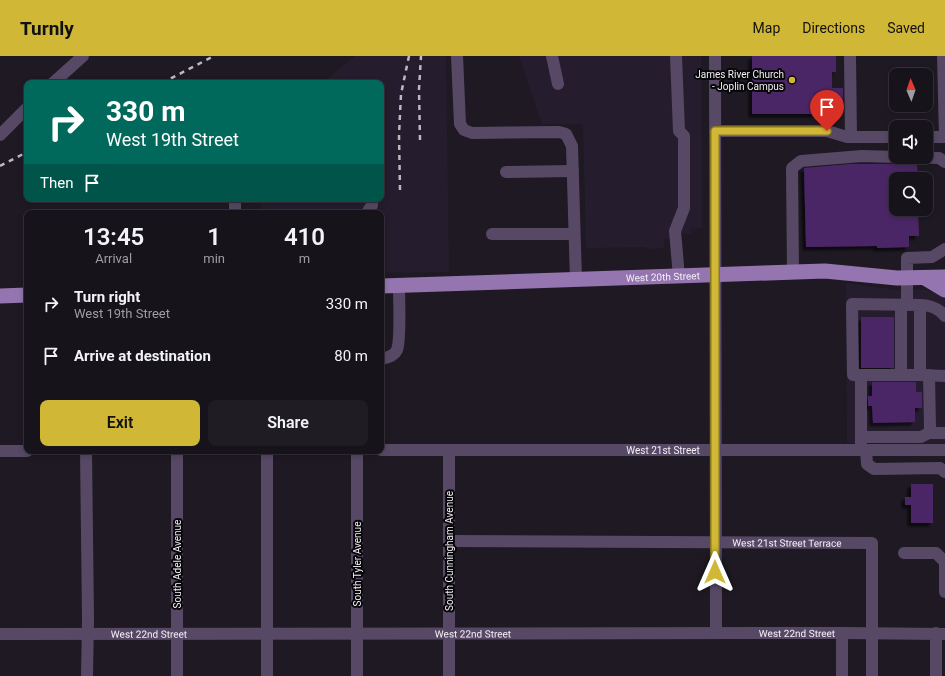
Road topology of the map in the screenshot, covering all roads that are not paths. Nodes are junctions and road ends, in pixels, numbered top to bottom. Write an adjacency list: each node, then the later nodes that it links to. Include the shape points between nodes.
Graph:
1 (83, 56): 8 (street)
2 (457, 56): 20 (street, via 460,124 464,130 472,133 566,134 572,146)
3 (552, 56): 9 (street)
4 (676, 56): 28 (street, via 679,131 684,136 684,208 675,231)
5 (715, 56): 11 (street)
6 (850, 56): 13 (street)
7 (943, 56): 16 (street)
8 (56, 80)
9 (558, 84)
10 (24, 111): 12 (street)
11 (715, 131): 13 (street, via 827,131); 27 (street)
12 (0, 135)
13 (851, 137): 14 (street)
14 (889, 137)
15 (933, 137): 16 (street)
16 (945, 137)
17 (889, 157): 26 (street, via 862,156 801,161 792,168)
18 (933, 158): 19 (street)
19 (945, 162)
20 (573, 171): 21 (street); 23 (street)
21 (506, 172)
22 (492, 234): 23 (street)
23 (574, 234): 32 (street)
24 (945, 249): 30 (street, via 932,256 907,258)
25 (945, 267): 31 (main road)
26 (793, 272): 27 (main road, West 20th Street); 30 (main road, West 20th Street, via 825,271)
27 (715, 276): 28 (main road, West 20th Street); 55 (street)
28 (678, 277): 32 (main road, West 20th Street)
29 (945, 277): 31 (main road, West 20th Street)
30 (906, 278): 31 (main road, West 20th Street); 38 (street)
31 (924, 278): 35 (main road)
32 (576, 280): 34 (main road, West 20th Street)
33 (384, 286): 34 (main road, West 20th Street)
34 (399, 286): 41 (street, via 398,346 393,354)
35 (945, 290)
36 (24, 295): 37 (main road)
37 (0, 296)
38 (904, 305): 39 (street); 42 (street, via 852,304 853,375); 43 (street)
39 (920, 305): 40 (street, via 935,308); 44 (street)
40 (945, 316)
41 (384, 358)
42 (860, 375): 43 (street); 48 (street)
43 (901, 375): 44 (street)
44 (925, 375): 45 (street); 46 (street, via 930,428)
45 (945, 376)
46 (928, 433): 47 (street); 48 (street, via 921,437)
47 (945, 433)
48 (861, 436): 52 (street)
49 (24, 450): 54 (street)
50 (384, 450): 51 (street, West 21st Street)
51 (449, 450): 55 (street, West 21st Street); 61 (street, South Cunningham Avenue)
52 (864, 450): 53 (street, West 21st Street); 55 (street, West 21st Street); 60 (street, via 867,464 874,469 940,468)
53 (945, 450)
54 (0, 451)
55 (715, 451): 62 (street)
56 (86, 454): 73 (street)
57 (177, 454): 74 (street, South Adele Avenue)
58 (267, 454): 66 (street)
59 (357, 454): 67 (street, South Tyler Avenue)
60 (945, 472)
61 (449, 541): 62 (street, West 21st Street Terrace); 75 (street, South Cunningham Avenue)
62 (715, 542): 68 (street); 70 (street, West 21st Street Terrace, via 872,543)
63 (904, 553): 64 (street, via 936,553)
64 (945, 561): 65 (street)
65 (945, 592)
66 (267, 633): 67 (street, West 22nd Street); 74 (street, West 22nd Street); 78 (street)
67 (358, 633): 75 (street, West 22nd Street); 79 (street, South Tyler Avenue)
68 (716, 633): 69 (street, West 22nd Street); 75 (street, West 22nd Street)
69 (842, 633): 70 (street, West 22nd Street); 81 (street)
70 (872, 633): 71 (street, West 22nd Street); 82 (street, West 21st Street Terrace)
71 (940, 633): 83 (street)
72 (0, 634): 73 (street, West 22nd Street)
73 (87, 634): 74 (street, West 22nd Street); 76 (street)
74 (177, 634): 77 (street, South Adele Avenue)
75 (449, 634): 80 (street, South Cunningham Avenue)
76 (87, 676)
77 (177, 676)
78 (267, 676)
79 (357, 676)
80 (450, 676)
81 (842, 676)
82 (872, 676)
83 (936, 676)

